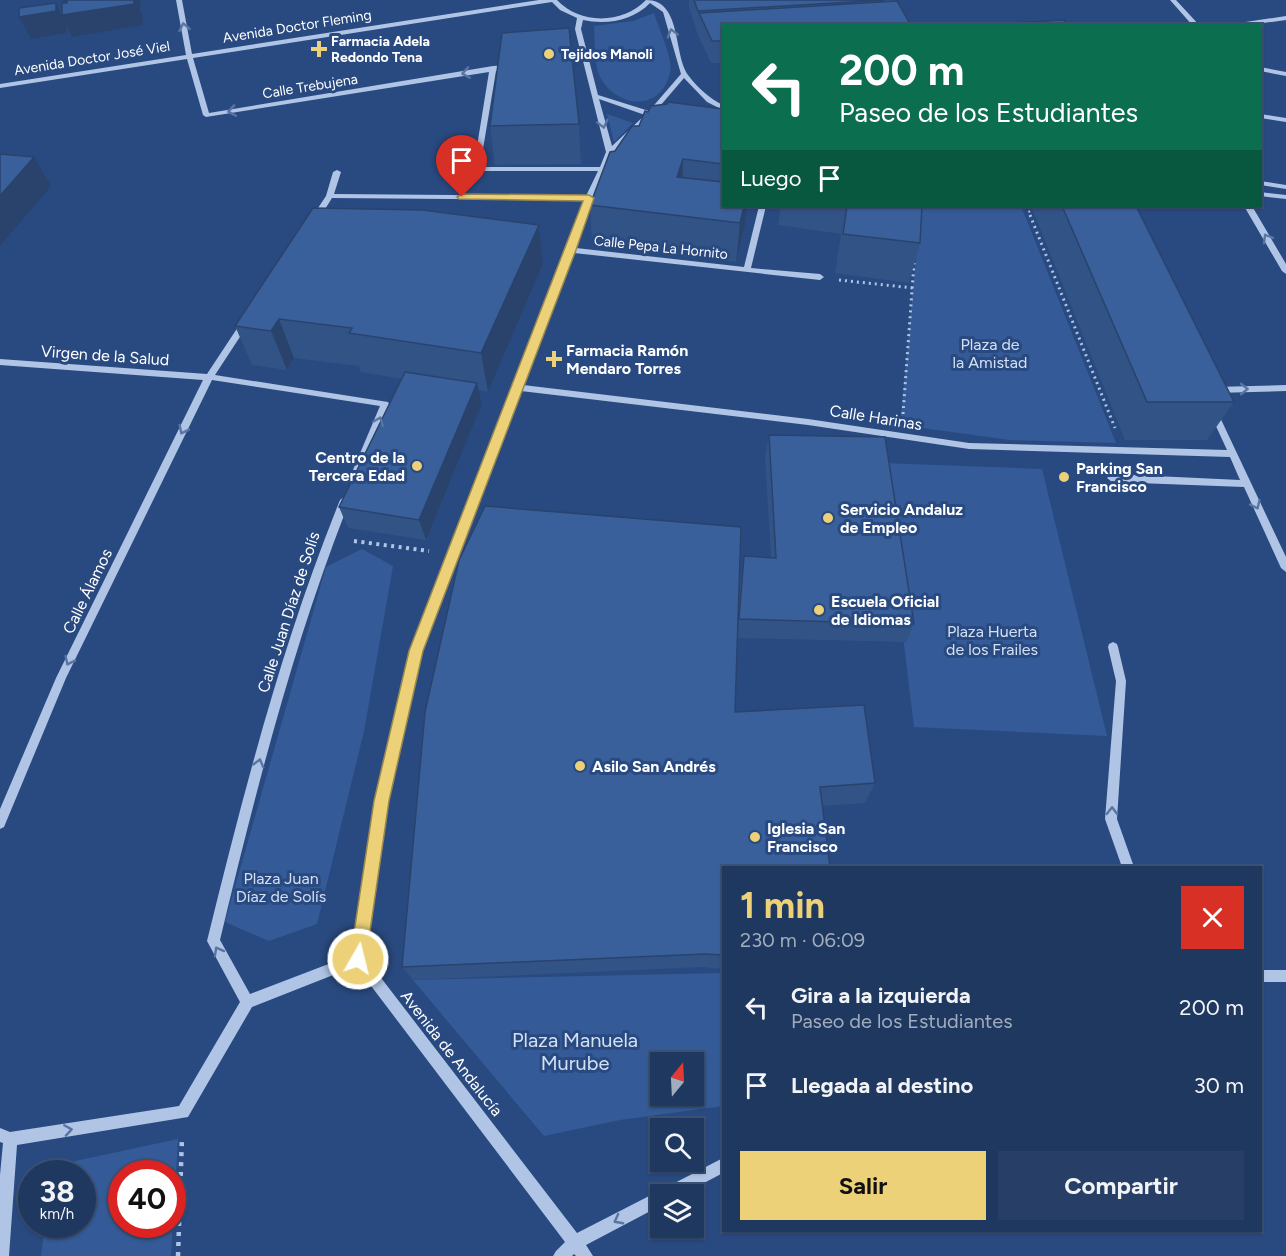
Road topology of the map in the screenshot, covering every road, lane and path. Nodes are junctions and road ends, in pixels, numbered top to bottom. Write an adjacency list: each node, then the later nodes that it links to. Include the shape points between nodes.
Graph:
1 (181, 0): 9 (street, one-way to 1)
2 (553, 0): 5 (street, via 567,13); 9 (street, Avenida Doctor Fleming)
3 (649, 0): 5 (street, via 639,10 618,18); 15 (street, one-way to 3, via 666,11)
4 (1173, 0): 7 (street)
5 (580, 17): 10 (street, via 578,29)
6 (1286, 18): 8 (street)
7 (1195, 24)
8 (1238, 24)
9 (189, 55): 13 (street, Calle Trebujena, one-way to 9, via 206,115); 17 (street, Avenida Doctor José Viel)
10 (587, 60): 11 (street); 18 (street)
11 (551, 63)
12 (516, 66): 13 (street, Calle Trebujena)
13 (493, 68): 25 (street, via 476,169)
14 (1262, 69): 16 (street)
15 (684, 74): 19 (street, via 709,101); 20 (street)
16 (1286, 74)
17 (0, 86)
18 (596, 96): 20 (street); 24 (street, one-way to 24)
19 (722, 108)
20 (649, 115): 22 (street); 24 (street)
21 (1262, 116): 23 (street)
22 (660, 117)
23 (1286, 120)
24 (610, 152): 25 (street)
25 (602, 169): 32 (street)
26 (337, 172): 30 (street)
27 (1262, 183): 28 (street)
28 (1286, 187)
29 (1262, 194): 31 (street)
30 (330, 196): 32 (street); 36 (street)
31 (1286, 197)
32 (589, 198): 37 (street)
33 (763, 207): 39 (street, Calle Pepa La Hornito)
34 (1027, 207): 51 (path)
35 (1249, 207): 40 (street, one-way to 35)
36 (310, 225)
37 (571, 250): 39 (street, Calle Pepa La Hornito); 46 (street)
38 (915, 253): 42 (path)
39 (747, 270): 41 (street, Calle Pepa La Hornito)
40 (1286, 271)
41 (820, 277): 42 (path)
42 (913, 288): 50 (path)
43 (253, 311): 45 (street, Calle Álamos)
44 (0, 363): 45 (street, Virgen de la Salud)
45 (209, 377): 55 (street, Calle Juan Díaz de Solís, one-way to 45, via 386,404); 59 (street, Calle Álamos, one-way to 59, via 61,678)
46 (517, 387): 50 (street, Calle Harinas); 56 (street)
47 (1286, 388): 48 (street, one-way to 47)
48 (1202, 390)
49 (1208, 401): 52 (street)
50 (902, 436): 51 (street, Calle Harinas, via 969,446)
51 (1124, 450): 52 (street, Calle Harinas)
52 (1233, 454): 54 (street)
53 (1112, 478): 54 (street)
54 (1246, 484): 57 (street, one-way to 57)
55 (329, 537): 56 (path); 64 (street, Calle Juan Díaz de Solís, one-way to 55, via 213,941 289,656)
56 (453, 555): 61 (street, via 416,651 381,801)
57 (1286, 568)
58 (1113, 647): 60 (street, one-way to 58, via 1111,819 1121,681)
59 (0, 823)
60 (1128, 866)
61 (358, 959): 64 (street); 70 (street, Avenida de Andalucía)
62 (1262, 976): 63 (street)
63 (1286, 976)
64 (247, 1002): 65 (street)
65 (183, 1112): 66 (street, one-way to 65); 72 (path)
66 (5, 1137): 71 (street)
67 (722, 1166): 68 (street)
68 (687, 1184)
69 (650, 1203): 70 (street, one-way to 70)
70 (576, 1242): 73 (street); 74 (street, Avenida de Andalucía)
71 (1, 1256)
72 (178, 1256)
73 (561, 1256)
74 (585, 1256)

